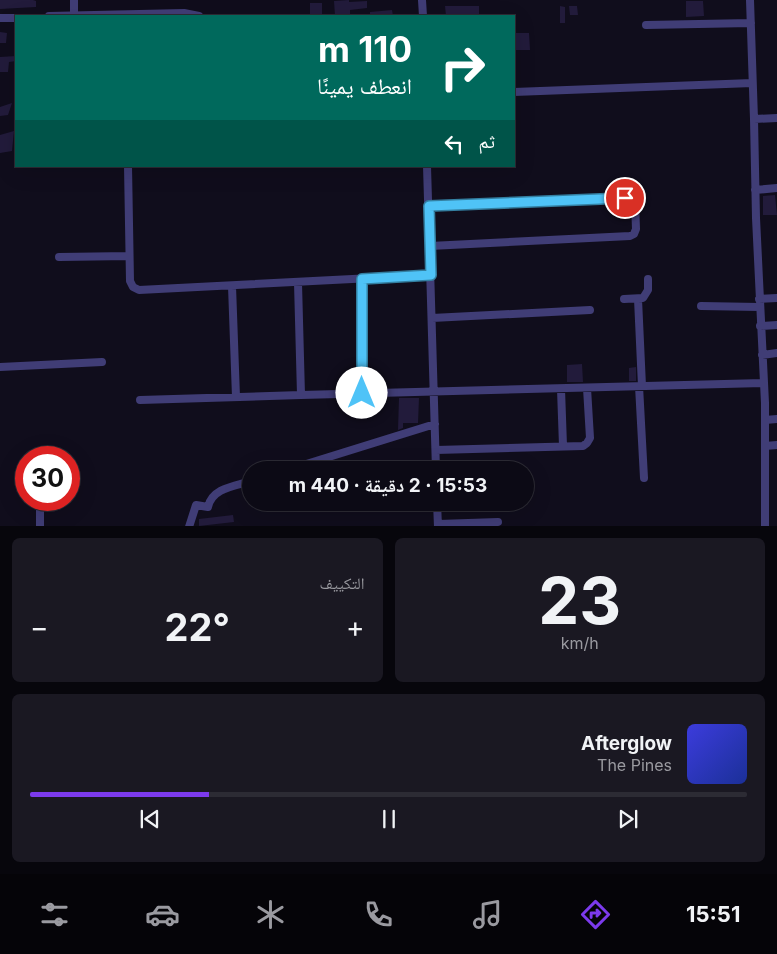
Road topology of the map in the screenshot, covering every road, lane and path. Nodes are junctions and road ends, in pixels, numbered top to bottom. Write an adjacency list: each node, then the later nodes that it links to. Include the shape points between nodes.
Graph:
1 (74, 0): 4 (street)
2 (422, 0): 8 (street)
3 (750, 0): 11 (street)
4 (74, 14): 5 (street); 6 (street)
5 (61, 15)
6 (124, 15): 7 (street)
7 (195, 15)
8 (422, 15)
9 (0, 18): 10 (street)
10 (15, 18)
11 (750, 23): 12 (street); 13 (street)
12 (646, 25)
13 (752, 83): 14 (street); 16 (street)
14 (515, 92)
15 (777, 118): 16 (street)
16 (754, 119): 20 (street)
17 (128, 167): 23 (street)
18 (428, 167): 21 (street)
19 (777, 188): 20 (street)
20 (755, 190): 33 (street)
21 (429, 206): 22 (street); 22 (street, via 625,198 634,203 636,228 630,236)
22 (430, 246): 25 (street)
23 (129, 256): 24 (street); 29 (street, via 130,281 139,290)
24 (59, 257)
25 (431, 275): 26 (street); 36 (street)
26 (362, 279): 28 (street); 48 (street)
27 (648, 279): 32 (street, via 646,294)
28 (298, 283): 29 (street); 49 (street)
29 (232, 286): 50 (street)
30 (777, 298): 33 (street)
31 (624, 299): 32 (street)
32 (638, 299): 44 (street)
33 (759, 303): 34 (street); 38 (street)
34 (701, 306)
35 (590, 310): 36 (street)
36 (432, 318): 47 (street)
37 (777, 325): 38 (street)
38 (760, 326): 40 (street)
39 (777, 353): 40 (street)
40 (762, 354): 43 (street)
41 (102, 362): 42 (street)
42 (0, 367)
43 (764, 383): 44 (street); 53 (street)
44 (640, 386): 46 (street); 61 (street)
45 (561, 388): 46 (street); 47 (street); 55 (street)
46 (587, 388): 55 (street, via 590,438 583,446)
47 (433, 392): 48 (street); 54 (street)
48 (362, 393): 49 (street)
49 (301, 395): 50 (street)
50 (236, 397): 51 (street)
51 (140, 400)
52 (777, 419): 53 (street)
53 (765, 420): 56 (street)
54 (435, 424): 58 (street); 59 (street)
55 (563, 446): 58 (street)
56 (765, 446): 57 (street); 69 (street)
57 (777, 446)
58 (436, 450): 60 (street)
59 (315, 461)
60 (436, 461)
61 (644, 478)
62 (242, 484): 68 (street, via 216,492 211,496 208,507 196,505)
63 (40, 511): 67 (street)
64 (438, 511): 66 (street)
65 (498, 522): 66 (street)
66 (438, 525)
67 (40, 526)
68 (189, 526)
69 (765, 526)

